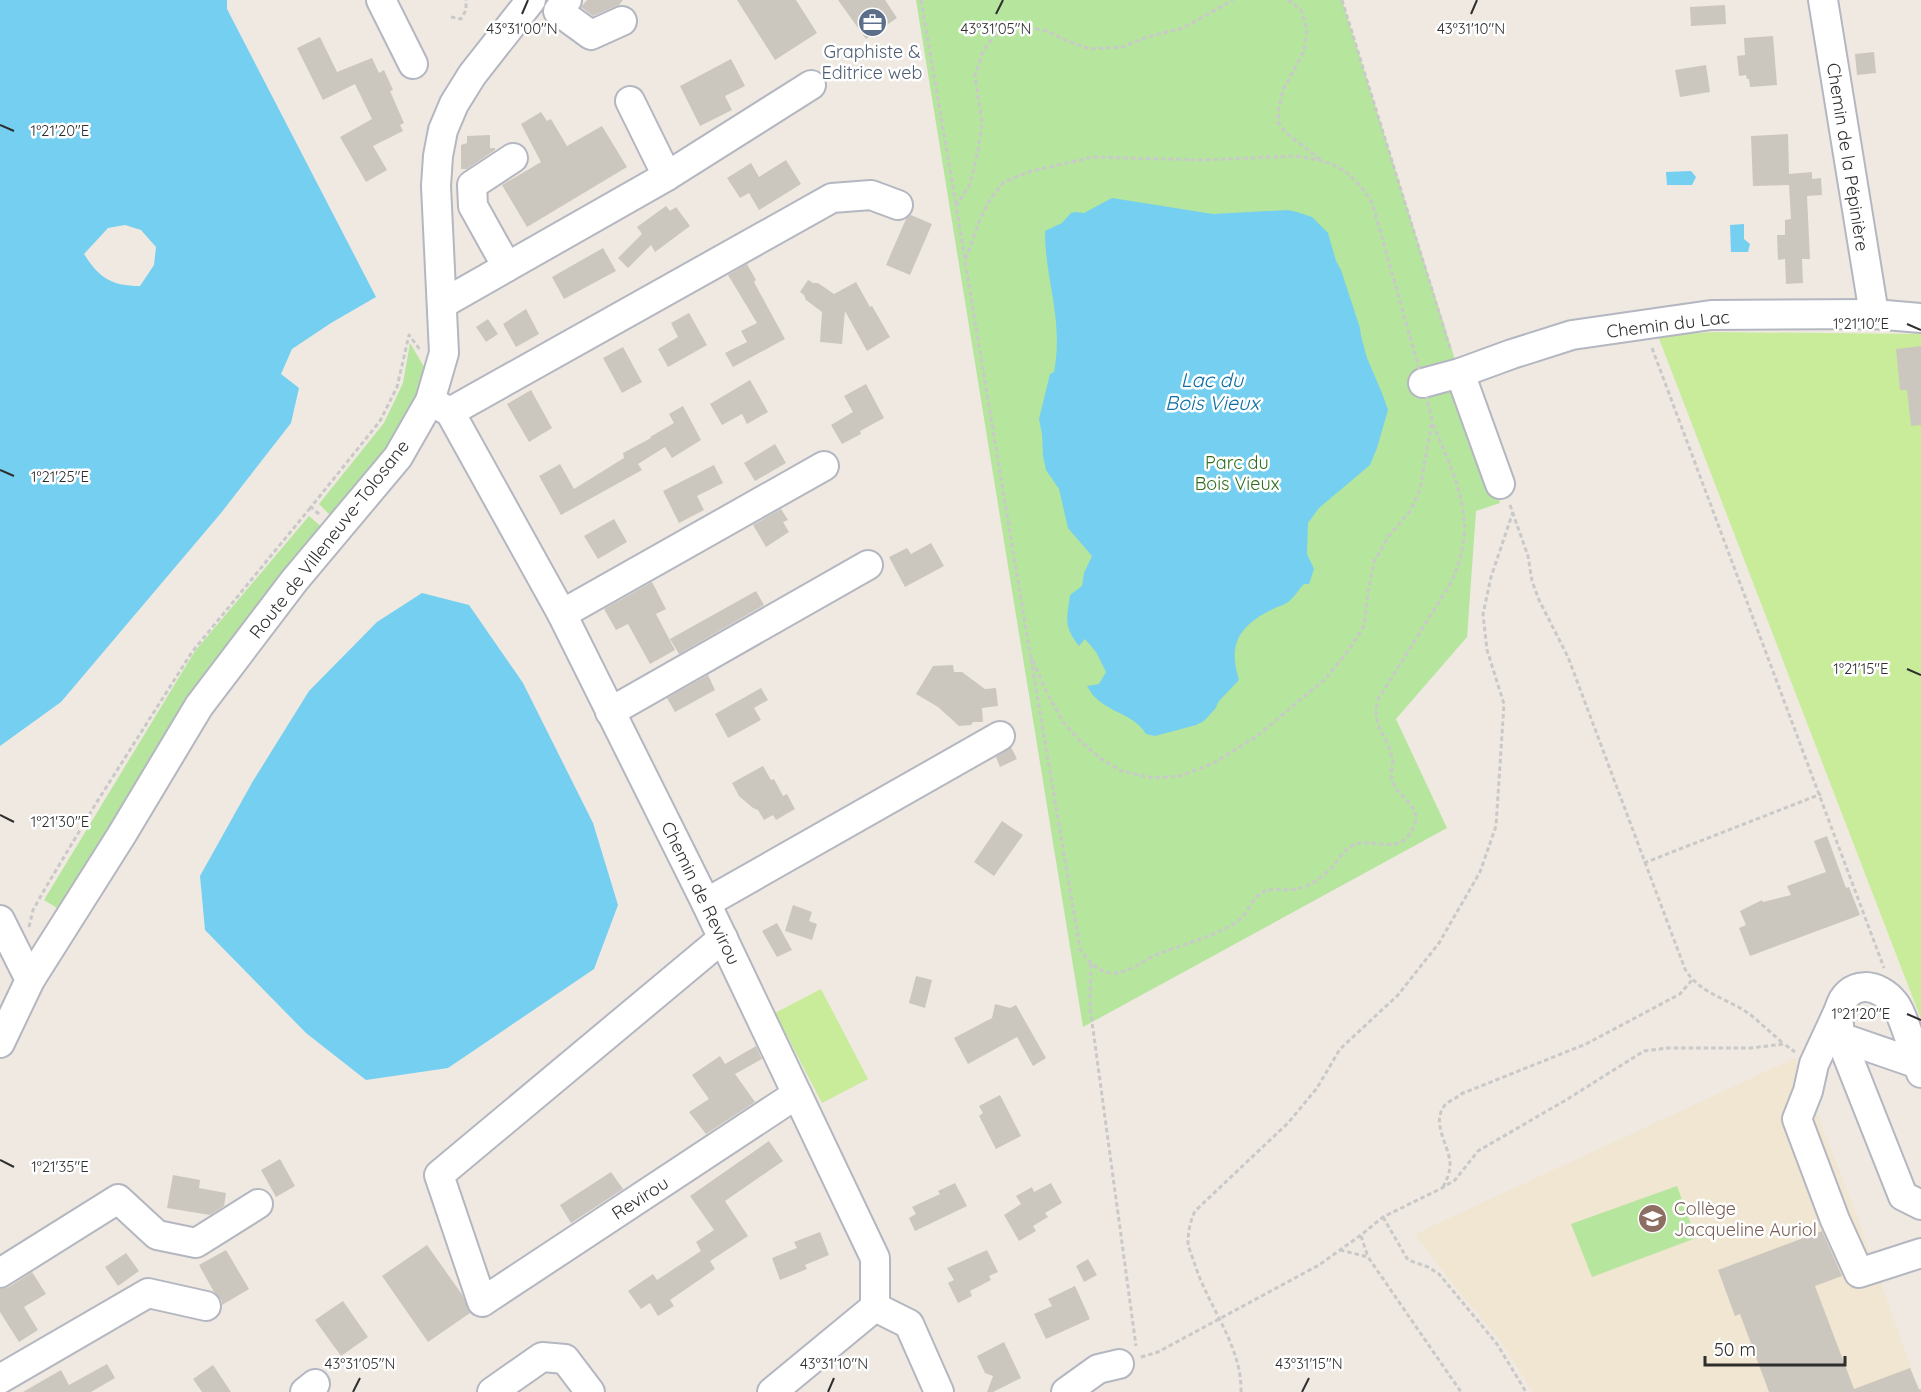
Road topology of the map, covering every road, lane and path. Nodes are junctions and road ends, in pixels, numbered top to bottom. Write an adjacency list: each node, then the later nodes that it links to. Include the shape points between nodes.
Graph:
1 (381, 0): 12 (street)
2 (466, 0): 10 (path, via 461,19)
3 (531, 0): 23 (street, Route de Villeneuve-Tolosane, via 472,75 443,130 436,186)
4 (567, 0): 11 (street, via 558,10 591,35)
5 (921, 0): 19 (path)
6 (1233, 0): 19 (path, via 1183,28 1122,47 1090,49 1047,31 1018,25 995,35 983,51 975,76 982,123 978,151 970,184)
7 (1288, 0): 16 (path, via 1301,10 1307,29 1304,51 1283,90 1278,122 1286,133)
8 (1342, 0): 27 (path)
9 (1823, 0): 24 (street, Chemin de la Pépinière)
10 (451, 17)
11 (622, 21)
12 (413, 64)
13 (811, 85): 17 (street)
14 (630, 101): 17 (street)
15 (513, 158): 22 (street, via 472,185 473,207)
16 (1322, 160): 21 (path, via 1296,156 1200,160 1093,157 1028,172 1004,182 990,199); 29 (path, via 1344,169 1372,202)
17 (667, 176): 22 (street)
18 (898, 205): 30 (street, via 871,195 832,198)
19 (956, 206): 21 (path)
20 (735, 232): 30 (street)
21 (965, 261): 39 (path)
22 (507, 267): 23 (street)
23 (442, 304): 28 (street, Route de Villeneuve-Tolosane, via 444,353)
24 (1874, 314): 25 (street, Chemin du Lac); 26 (street, Chemin du Lac, via 1711,315)
25 (1921, 318)
26 (1644, 326): 27 (street, Chemin du Lac, via 1572,336); 42 (path)
27 (1460, 373): 29 (street, Chemin du Lac); 33 (street)
28 (438, 374): 30 (street, Route de Villeneuve-Tolosane); 34 (path, via 409,334 397,387 380,421)
29 (1423, 383): 31 (path)
30 (439, 406): 36 (street, Route de Villeneuve-Tolosane); 38 (street, Chemin de Revirou)
31 (1432, 420): 39 (path, via 1420,490 1374,562 1364,626 1325,679 1257,736 1214,763 1180,776 1153,778 1121,771 1080,741 1063,722); 47 (path, via 1460,497 1463,549 1452,581 1377,701 1375,713 1392,756 1392,780 1412,806 1416,818 1413,827 1406,837 1387,846 1354,844 1316,880 1297,889 1259,894 1237,921 1131,969 1104,972)
32 (824, 466): 38 (street)
33 (1500, 484): 35 (path)
34 (311, 507): 36 (path); 48 (path, via 192,652 95,805 33,910)
35 (1513, 512): 43 (path, via 1539,600 1568,657); 68 (path, via 1483,614 1487,650 1504,704 1496,826 1480,872 1439,943 1398,995 1341,1049 1317,1088 1288,1123 1195,1211 1188,1245 1200,1281)
36 (337, 530): 48 (street, Route de Villeneuve-Tolosane, via 199,706 121,836)
37 (868, 565): 40 (street)
38 (562, 614): 40 (street, Chemin de Revirou)
39 (1030, 654): 47 (path, via 1080,950)
40 (610, 712): 44 (street, Chemin de Revirou)
41 (1000, 736): 44 (street)
42 (1821, 794): 43 (path); 50 (path, via 1884,967)
43 (1644, 863): 49 (path)
44 (706, 903): 46 (street, Chemin de Revirou)
45 (0, 920): 48 (street)
46 (723, 938): 56 (street, Chemin de Revirou); 56 (street, Revirou, via 438,1175 482,1302)
47 (1090, 964): 68 (path, via 1090,1007 1134,1341 1140,1358)
48 (25, 970): 52 (street, Route de Villeneuve-Tolosane)
49 (1692, 980): 53 (path, via 1747,1012); 57 (path, via 1680,994 1586,1044 1461,1094 1445,1105 1441,1135 1450,1162)
50 (1885, 992): 51 (street, via 1858,987 1847,995); 55 (street, via 1897,1006)
51 (1839, 1024): 54 (street); 55 (street); 59 (street, via 1903,1196)
52 (0, 1043)
53 (1784, 1044): 54 (path); 57 (path, via 1644,1051 1478,1151 1455,1180)
54 (1814, 1064): 63 (street, via 1797,1119 1859,1273)
55 (1919, 1069)
56 (798, 1094): 67 (street, Chemin de Revirou, via 875,1258)
57 (1442, 1188): 60 (path)
58 (258, 1204): 65 (street, via 196,1243 157,1235 118,1199)
59 (1921, 1205)
60 (1383, 1217): 61 (path); 78 (path, via 1408,1260 1439,1274 1497,1344)
61 (1360, 1236): 62 (path); 64 (path)
62 (1340, 1250): 64 (path); 68 (path)
63 (1921, 1252)
64 (1368, 1257): 77 (path)
65 (0, 1273)
66 (206, 1306): 70 (street, via 148,1293)
67 (875, 1308): 73 (street); 74 (street, via 909,1324)
68 (1220, 1319): 76 (path, via 1236,1356)
69 (1119, 1364): 75 (street, via 1098,1370)
70 (0, 1379)
71 (492, 1392): 72 (street, via 542,1357 566,1359)
72 (590, 1392)
73 (772, 1392)
74 (939, 1392)
75 (1066, 1392)
76 (1241, 1392)
77 (1461, 1392)
78 (1526, 1392)

